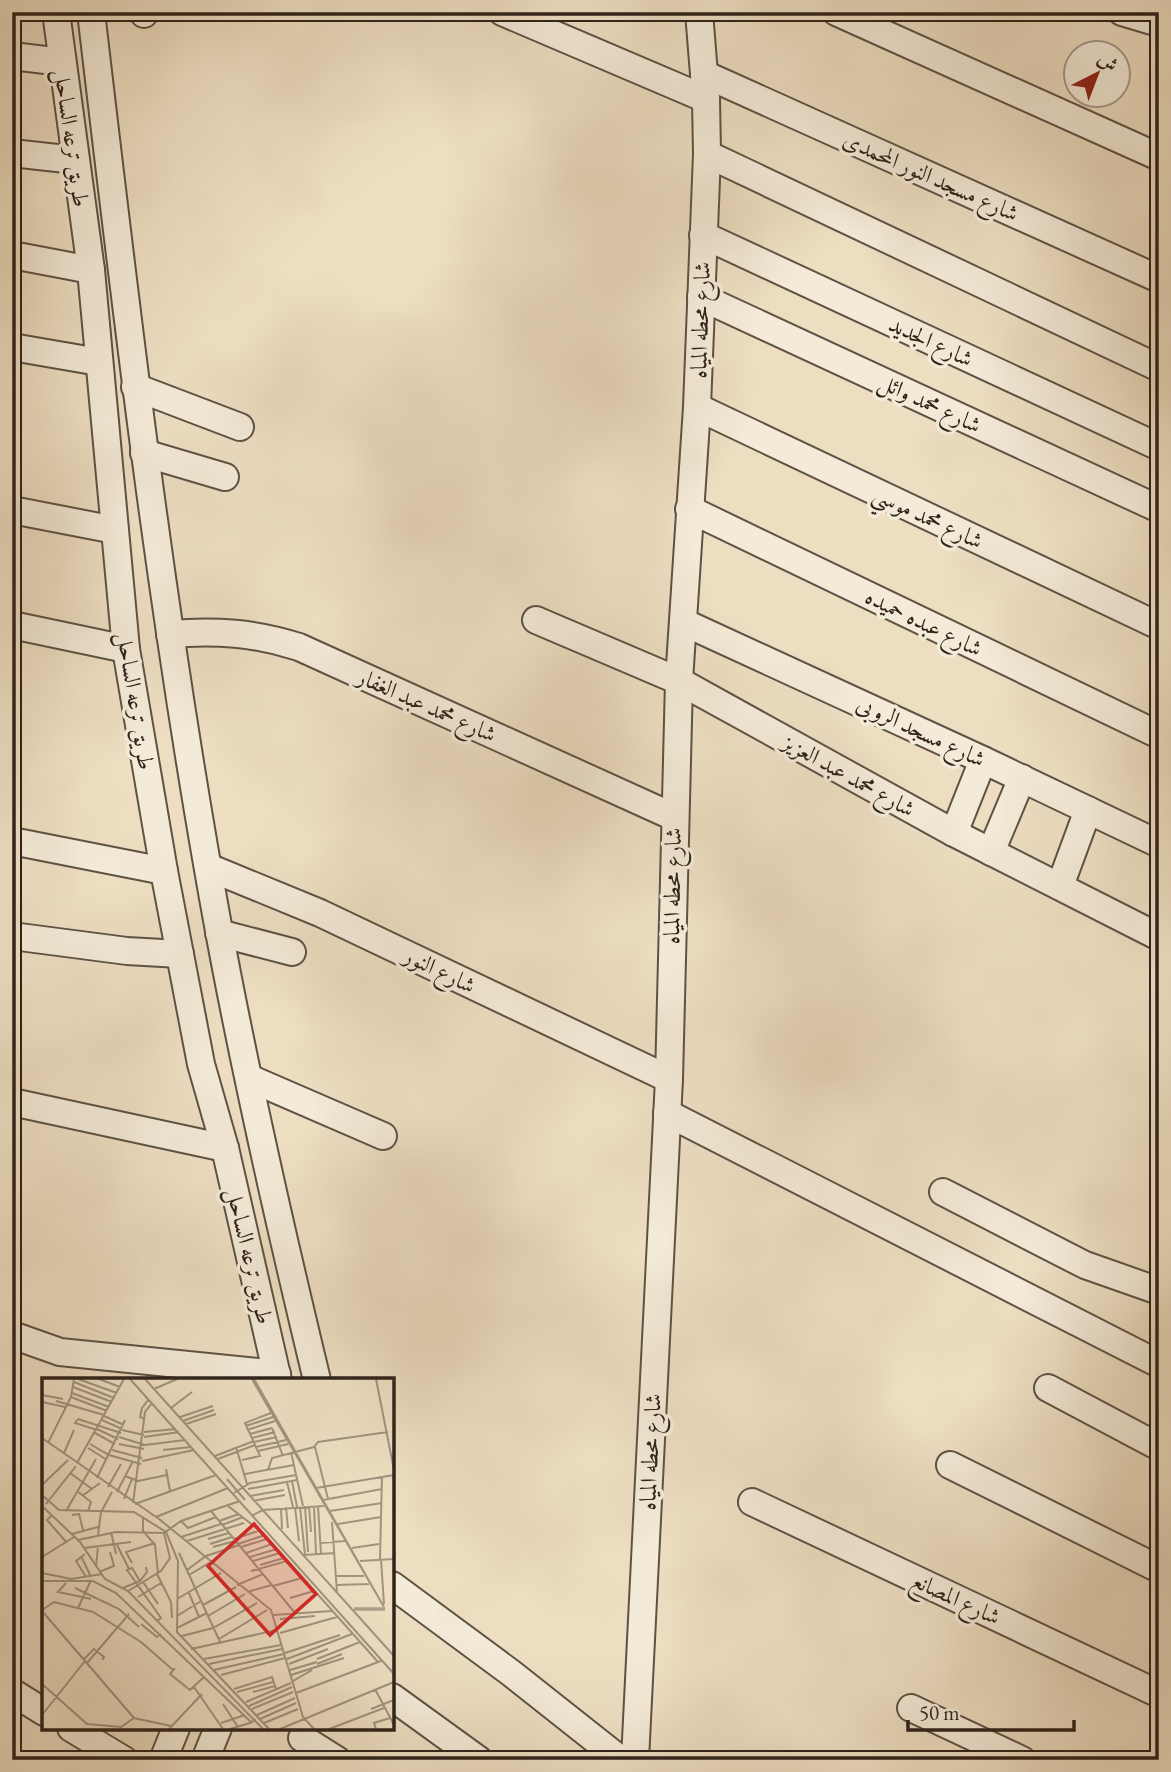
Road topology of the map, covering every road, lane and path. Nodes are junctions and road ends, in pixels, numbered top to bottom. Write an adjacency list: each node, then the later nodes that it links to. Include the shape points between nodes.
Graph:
1 (56, 12): 9 (street, طريق ترعه الساحل)
2 (91, 12): 23 (street, طريق ترعه الساحل)
3 (502, 12): 10 (street, شارع مسجد النور المحمدى)
4 (699, 12): 10 (street, شارع محطه المياه)
5 (836, 12): 13 (street)
6 (1122, 12): 7 (street)
7 (1159, 23)
8 (12, 56): 9 (street)
9 (62, 62): 14 (street, طريق ترعه الساحل)
10 (705, 86): 12 (street, شارع محطه المياه); 18 (street, شارع مسجد النور المحمدى)
11 (12, 153): 14 (street)
12 (706, 154): 15 (street, شارع محطه المياه); 22 (street)
13 (1159, 157)
14 (75, 160): 17 (street, طريق ترعه الساحل)
15 (704, 235): 19 (street, شارع محطه المياه); 26 (street, شارع الجديد)
16 (12, 254): 17 (street)
17 (91, 270): 21 (street, طريق ترعه الساحل)
18 (1159, 279)
19 (701, 297): 24 (street, شارع محطه المياه); 30 (street, شارع محمد وائل)
20 (12, 347): 21 (street)
21 (99, 362): 32 (street, طريق ترعه الساحل)
22 (1159, 368)
23 (135, 387): 25 (street); 27 (street, طريق ترعه الساحل)
24 (697, 407): 29 (street, شارع محطه المياه); 36 (street, شارع محمد موسي)
25 (240, 427)
26 (1159, 447)
27 (144, 453): 28 (street); 37 (street, طريق ترعه الساحل)
28 (225, 477)
29 (689, 509): 34 (street, شارع محطه المياه); 40 (street, شارع عبده حميده)
30 (1159, 509)
31 (12, 510): 32 (street)
32 (115, 530): 38 (street, طريق ترعه الساحل)
33 (536, 620): 39 (street, شارع محمد عبد العزيز)
34 (683, 622): 39 (street, شارع محطه المياه); 41 (street, شارع مسجد الروبى)
35 (12, 625): 38 (street)
36 (1159, 626)
37 (170, 634): 44 (street, شارع محمد عبد الغفار, via 236,632 299,647); 49 (street, طريق ترعه الساحل)
38 (127, 649): 50 (street, طريق ترعه الساحل)
39 (679, 681): 44 (street, شارع محطه المياه); 45 (street, شارع محمد عبد العزيز)
40 (1159, 735)
41 (983, 760): 42 (street, شارع مسجد الروبى); 45 (street)
42 (1022, 778): 43 (street, شارع مسجد الروبى); 48 (street)
43 (1088, 810): 47 (street, شارع مسجد الروبى); 51 (street)
44 (674, 817): 58 (street, شارع محطه المياه)
45 (954, 833): 48 (street, شارع محمد عبد العزيز)
46 (12, 841): 50 (street)
47 (1159, 844)
48 (991, 852): 51 (street, شارع محمد عبد العزيز)
49 (208, 867): 52 (street, طريق ترعه الساحل); 58 (street, شارع النور, via 320,913)
50 (164, 871): 56 (street, طريق ترعه الساحل)
51 (1060, 886): 54 (street, شارع محمد عبد العزيز)
52 (219, 933): 55 (street); 57 (street, طريق ترعه الساحل)
53 (12, 936): 56 (street)
54 (1159, 937)
55 (292, 952)
56 (180, 954): 62 (street, طريق ترعه الساحل, via 201,1064)
57 (249, 1078): 61 (street); 68 (street, طريق ترعه الساحل)
58 (669, 1079): 60 (street, شارع محطه المياه)
59 (12, 1102): 62 (street)
60 (667, 1113): 66 (street); 90 (street, شارع محطه المياه)
61 (383, 1136)
62 (225, 1148): 67 (street, طريق ترعه الساحل)
63 (943, 1192): 64 (street, via 1085,1265)
64 (1159, 1291)
65 (12, 1335): 67 (street, via 60,1352)
66 (1159, 1364)
67 (277, 1377)
68 (317, 1378)
69 (1048, 1388): 70 (street)
70 (1159, 1447)
71 (950, 1465): 73 (street)
72 (752, 1502): 76 (street, شارع المصانع)
73 (1159, 1569)
74 (394, 1586): 89 (street)
75 (12, 1692): 79 (street)
76 (1159, 1694)
77 (394, 1698): 88 (street)
78 (911, 1708): 91 (street)
79 (42, 1711)
80 (74, 1730): 84 (street)
81 (175, 1730): 85 (street)
82 (217, 1730): 86 (street)
83 (300, 1742): 87 (street)
84 (124, 1760)
85 (163, 1760)
86 (205, 1760)
87 (337, 1760)
88 (479, 1760)
89 (621, 1760)
90 (635, 1760)
91 (1022, 1760)

